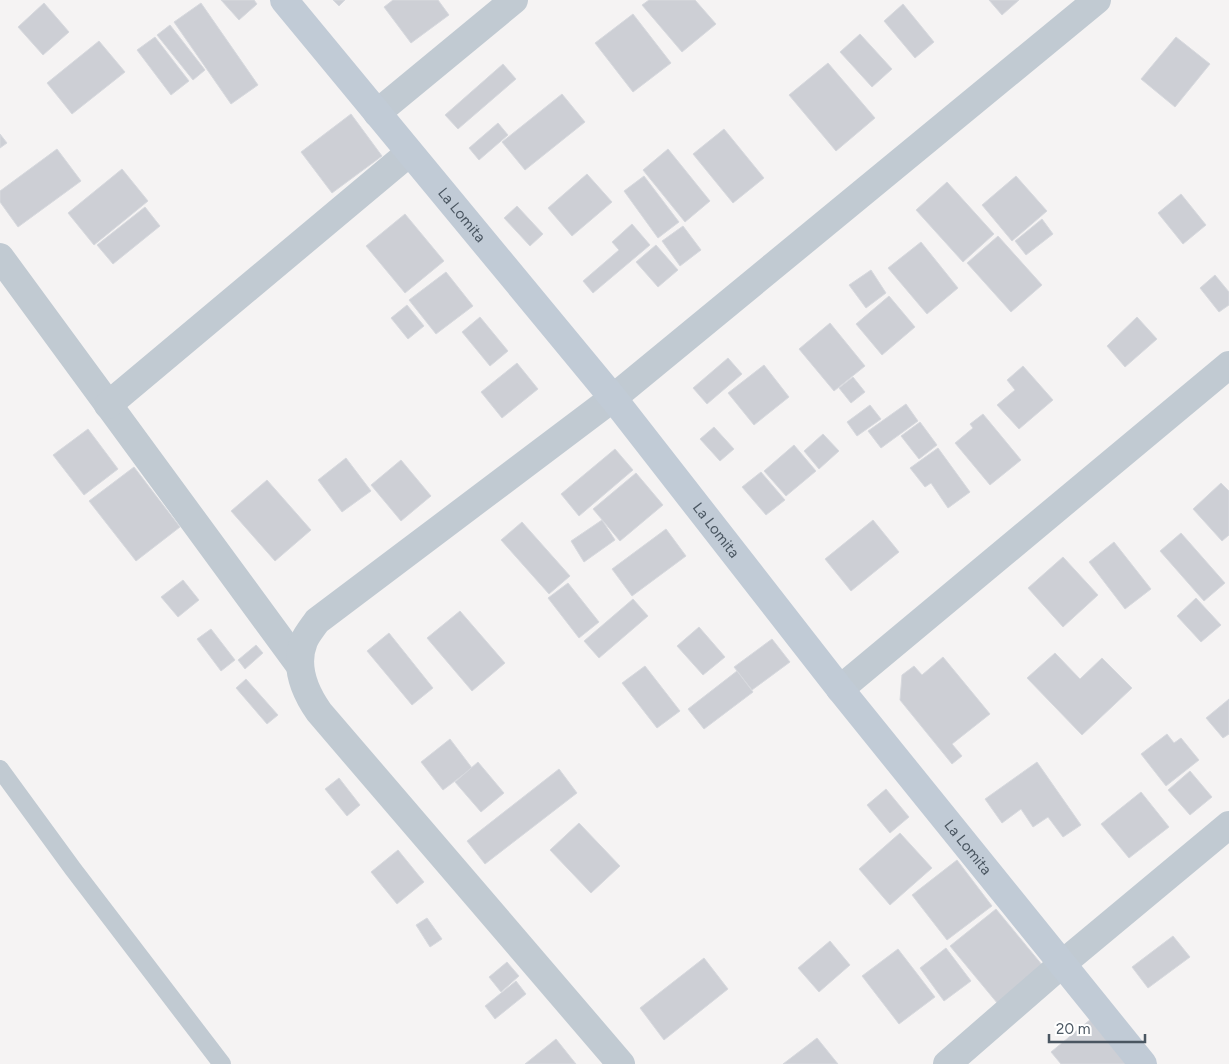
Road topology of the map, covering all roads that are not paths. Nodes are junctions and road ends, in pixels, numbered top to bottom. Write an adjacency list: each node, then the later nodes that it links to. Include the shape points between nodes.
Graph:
1 (284, 0): 4 (street, La Lomita)
2 (514, 0): 4 (street)
3 (1097, 0): 8 (street)
4 (377, 113): 5 (street, La Lomita)
5 (409, 154): 8 (street, La Lomita); 9 (street)
6 (0, 257): 9 (street)
7 (1229, 365): 11 (street)
8 (613, 398): 10 (street, via 317,621 304,642); 11 (street, La Lomita)
9 (108, 405): 10 (street)
10 (300, 666): 16 (street, via 306,694 319,712)
11 (840, 689): 14 (street, La Lomita)
12 (0, 769): 15 (lane)
13 (1229, 825): 14 (street)
14 (1062, 964): 17 (street); 18 (street, La Lomita)
15 (222, 1064)
16 (620, 1064)
17 (947, 1064)
18 (1143, 1064)

